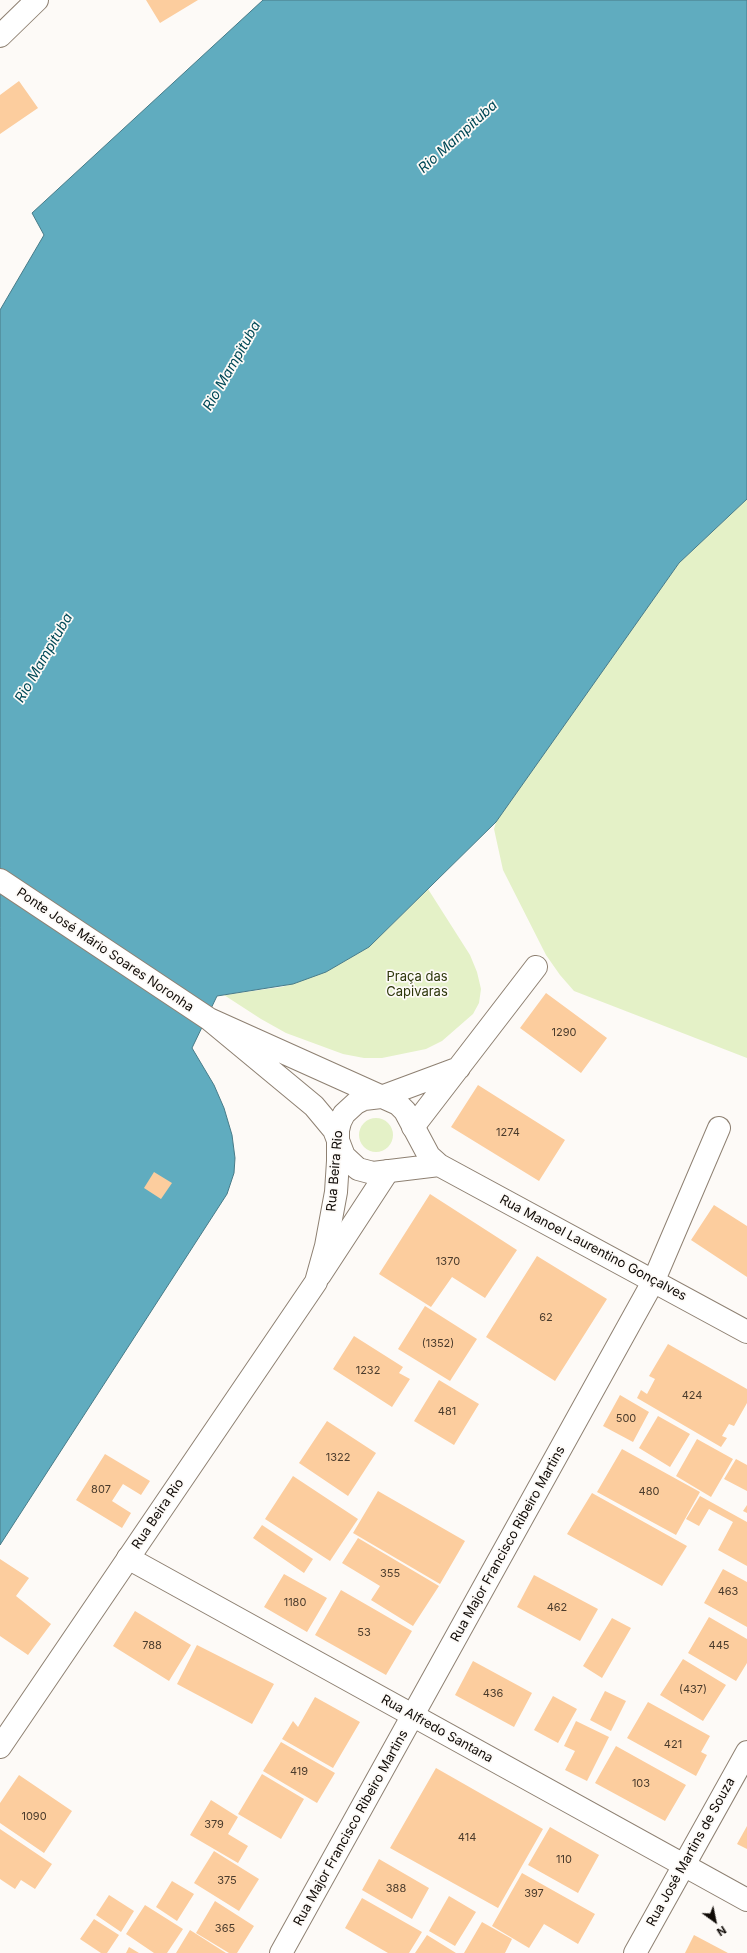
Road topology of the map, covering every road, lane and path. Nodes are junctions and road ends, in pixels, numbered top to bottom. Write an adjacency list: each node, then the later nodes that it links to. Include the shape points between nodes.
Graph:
1 (37, 0): 2 (main road)
2 (0, 36)
3 (0, 880): 5 (main road, Ponte José Mário Soares Noronha)
4 (536, 967): 6 (main road)
5 (209, 1019): 7 (main road, Rua Manoel Laurentino Gonçalves); 10 (main road, via 314,1106)
6 (459, 1068): 7 (main road, Rua Beira Rio); 8 (main road)
7 (381, 1097): 8 (main road, Rua Manoel Laurentino Gonçalves, via 398,1104 405,1111); 10 (main road, Rua Beira Rio, via 364,1099 350,1108 340,1122)
8 (413, 1127): 11 (main road, Rua Manoel Laurentino Gonçalves, via 429,1156); 12 (main road, Rua Beira Rio, via 413,1141 407,1157)
9 (719, 1128): 13 (main road, Rua Major Francisco Ribeiro Martins)
10 (338, 1138): 12 (main road, via 342,1153 358,1169 373,1173); 14 (main road, Rua Beira Rio, via 336,1192)
11 (439, 1165): 12 (main road); 13 (main road, Rua Manoel Laurentino Gonçalves)
12 (388, 1171): 14 (main road, Rua Beira Rio)
13 (654, 1280): 15 (main road, Rua Manoel Laurentino Gonçalves); 17 (main road, Rua Major Francisco Ribeiro Martins)
14 (316, 1282): 16 (main road, Rua Beira Rio)
15 (747, 1332)
16 (128, 1558): 17 (main road, Rua Alfredo Santana); 18 (main road, Rua Beira Rio)
17 (413, 1716): 20 (main road, Rua Alfredo Santana); 22 (main road, Rua Major Francisco Ribeiro Martins)
18 (0, 1747)
19 (747, 1752): 20 (main road, Rua José Martins de Souza)
20 (684, 1865): 21 (main road, Rua Alfredo Santana); 23 (main road, Rua José Martins de Souza)
21 (747, 1900)
22 (281, 1953)
23 (635, 1953)

